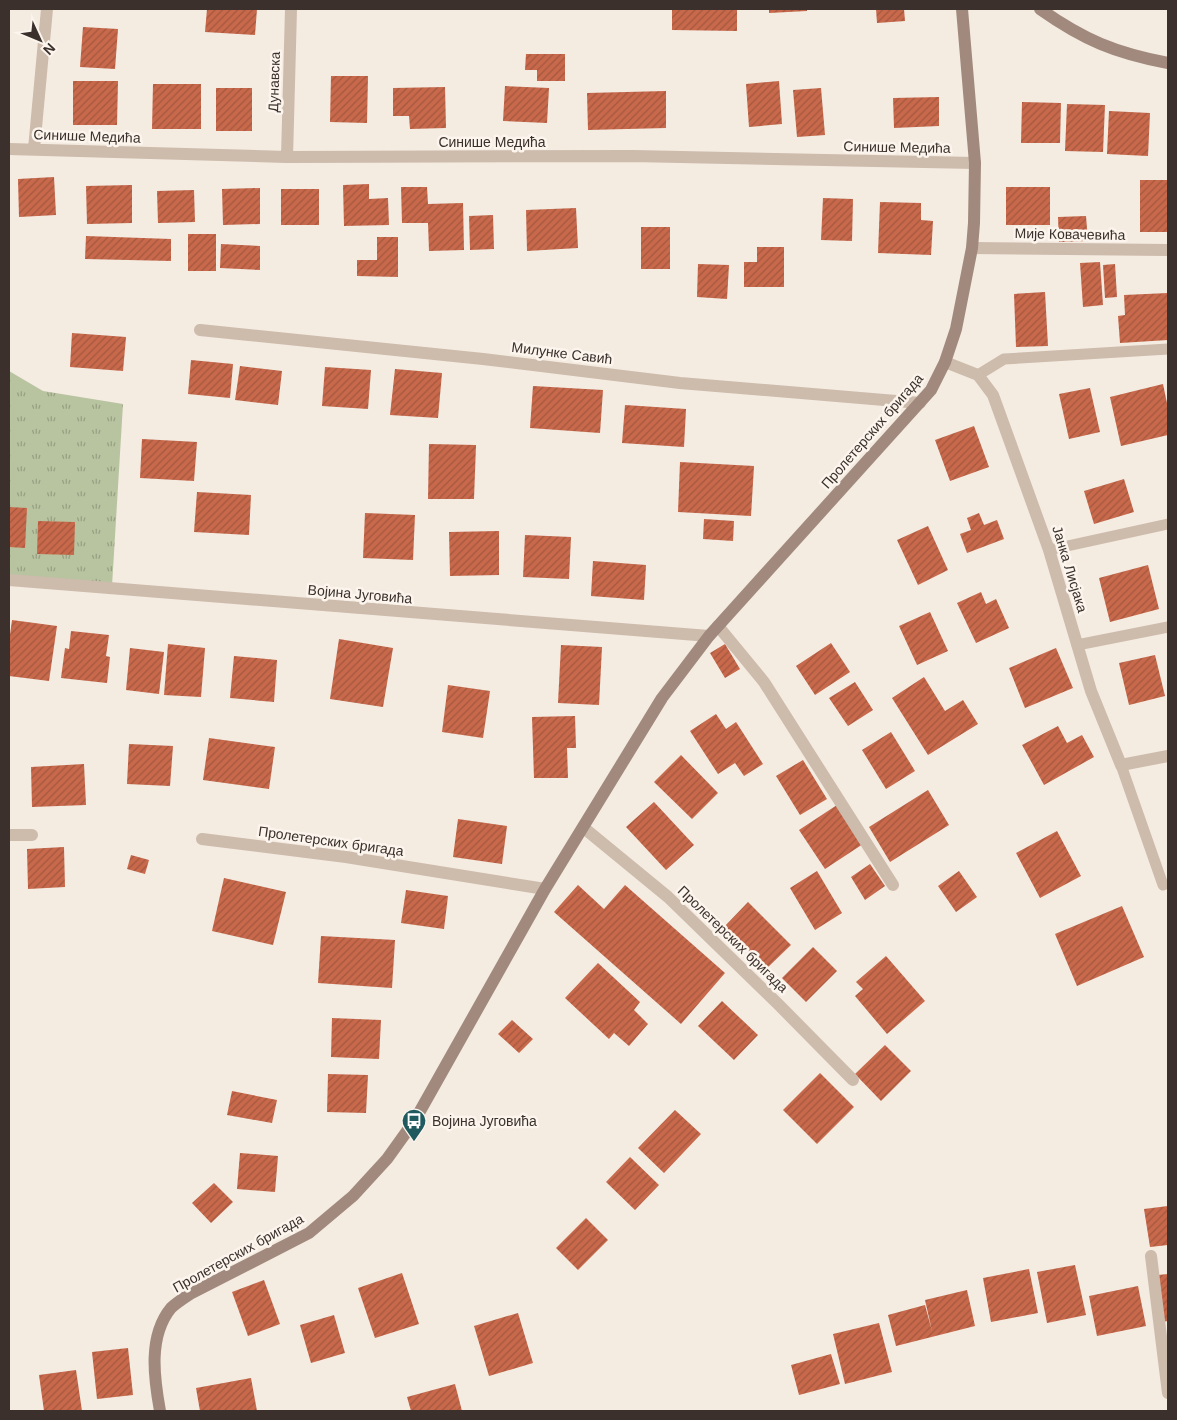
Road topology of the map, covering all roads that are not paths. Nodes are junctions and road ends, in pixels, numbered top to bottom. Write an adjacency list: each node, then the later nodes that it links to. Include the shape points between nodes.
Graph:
1 (47, 9): 7 (street)
2 (291, 9): 8 (street, Дунавска)
3 (962, 9): 9 (street, Пролетерских бригада)
4 (1040, 9): 5 (street, via 1103,47)
5 (1168, 63)
6 (9, 149): 7 (street, Синише Медића)
7 (34, 149): 8 (street, Синише Медића)
8 (287, 157): 9 (street, Синише Медића, via 633,156)
9 (975, 163): 10 (street, Пролетерских бригада)
10 (972, 248): 11 (street, Мије Ковачевића); 14 (street, Пролетерских бригада, via 956,329)
11 (1168, 250)
12 (200, 330): 16 (street, Милунке Савић, via 680,383)
13 (1168, 349): 15 (lane, via 1004,359)
14 (945, 362): 15 (street); 16 (street, Пролетерских бригада, via 931,390)
15 (978, 375): 18 (street, Јанка Лисјака, via 992,395)
16 (920, 403): 20 (street, Пролетерских бригада)
17 (1168, 524): 18 (lane)
18 (1050, 550): 23 (street, Јанка Лисјака)
19 (9, 580): 22 (street, Војина Југовића)
20 (718, 626): 22 (street, Пролетерских бригада); 30 (street, via 764,682)
21 (1168, 627): 23 (lane)
22 (709, 636): 26 (street, Пролетерских бригада, via 662,698)
23 (1078, 645): 25 (street, Јанка Лисјака)
24 (1168, 756): 25 (street)
25 (1121, 764): 31 (lane)
26 (584, 828): 32 (street, Пролетерских бригада); 33 (street, Пролетерских бригада, via 668,897)
27 (9, 835): 28 (street)
28 (32, 835)
29 (202, 839): 32 (street, Пролетерских бригада, via 346,857)
30 (893, 885)
31 (1163, 886)
32 (545, 889): 36 (street, Пролетерских бригада, via 415,1120 382,1165 353,1196 309,1233 172,1306 159,1329 154,1366)
33 (853, 1080)
34 (1151, 1256): 35 (street)
35 (1168, 1393)
36 (160, 1411)

